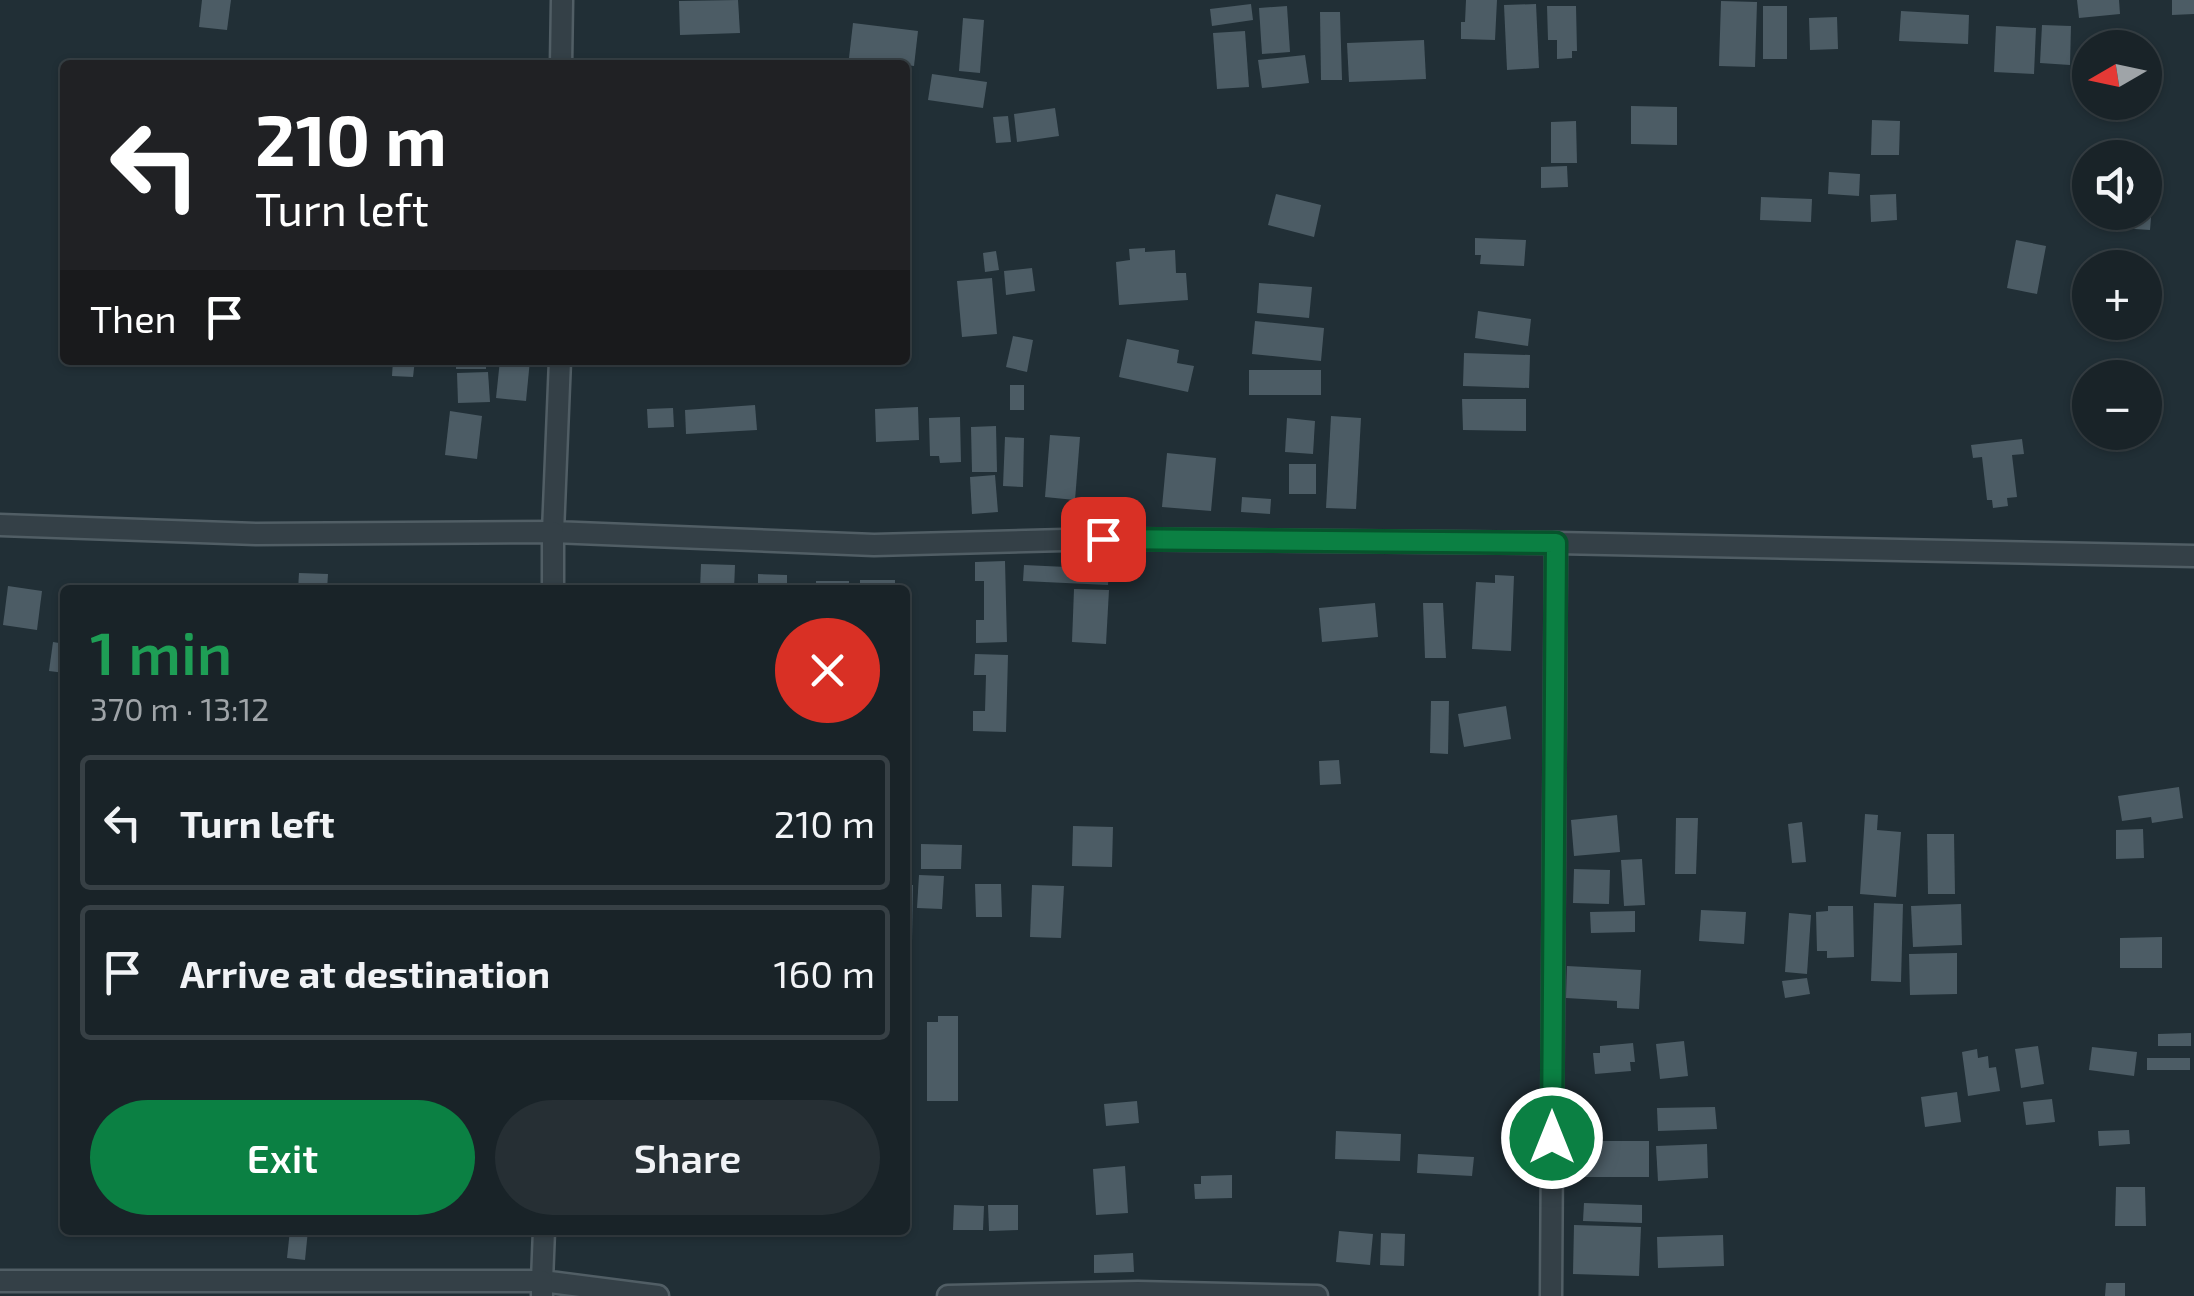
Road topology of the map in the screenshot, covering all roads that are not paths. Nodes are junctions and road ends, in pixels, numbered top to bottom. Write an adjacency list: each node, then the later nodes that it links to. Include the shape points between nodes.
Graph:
1 (562, 0): 2 (street)
2 (561, 60)
3 (560, 365): 5 (street)
4 (0, 524): 5 (street, via 256,534)
5 (553, 532): 6 (street, via 874,545 1103,539); 8 (street)
6 (1556, 543): 7 (street); 15 (street)
7 (2194, 556)
8 (553, 585)
9 (544, 1235): 11 (street)
10 (0, 1280): 11 (street)
11 (542, 1289): 12 (street)
12 (658, 1296)
13 (948, 1296): 14 (street)
14 (1317, 1296)
15 (1551, 1296)

